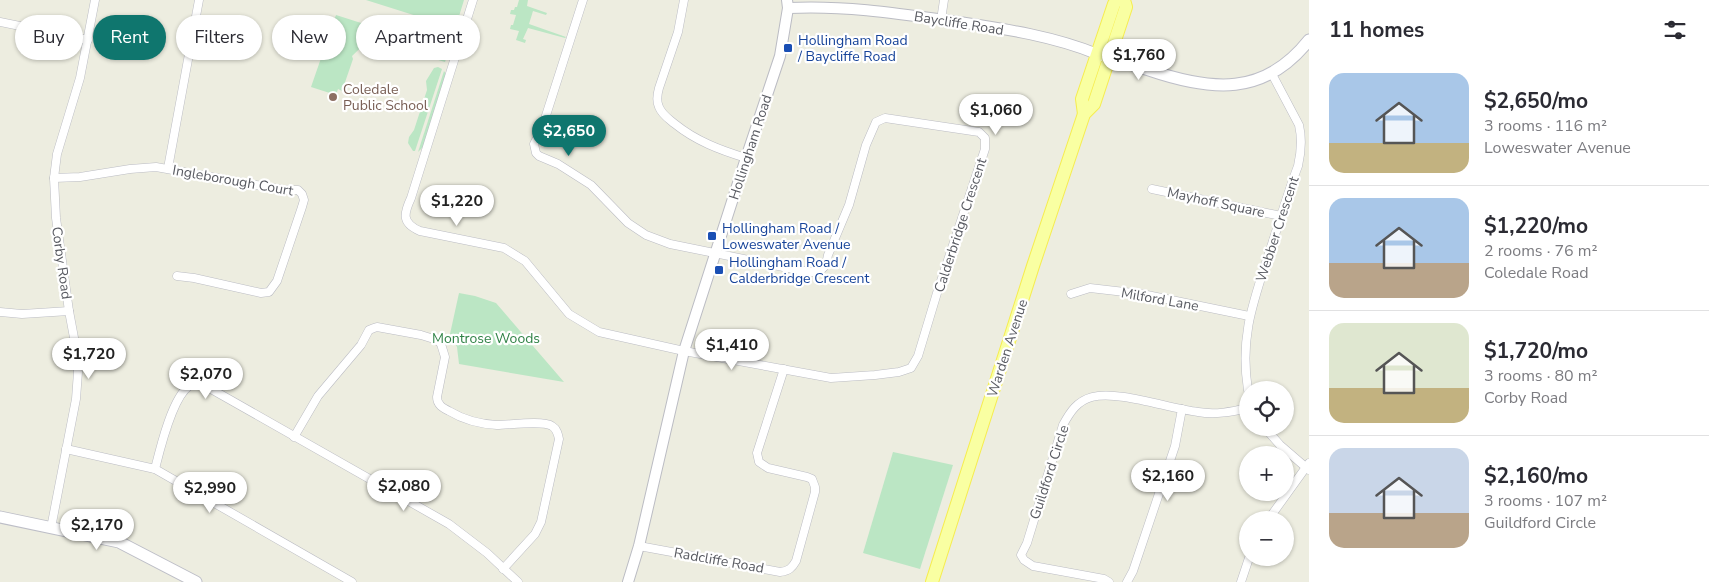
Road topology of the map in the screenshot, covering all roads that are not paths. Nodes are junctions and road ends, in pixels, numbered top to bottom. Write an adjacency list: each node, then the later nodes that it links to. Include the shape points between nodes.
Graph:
1 (95, 0): 12 (street, Corby Road)
2 (199, 0): 17 (street)
3 (473, 0): 27 (street, Calderbridge Crescent, via 406,209 408,224 420,231 504,248 525,262 569,314 582,323 599,332)
4 (583, 0): 21 (street, via 534,144 536,153 591,185 628,223 646,234 670,244)
5 (684, 0): 16 (street, via 678,32 659,88 658,106 688,134)
6 (944, 0): 10 (street)
7 (1118, 0): 14 (main road, Warden Avenue, via 1114,4)
8 (1124, 0): 14 (main road, Warden Avenue, via 1126,7)
9 (787, 4): 10 (street, Baycliffe Road, via 880,10); 16 (street, Hollingham Road, via 780,56)
10 (941, 20): 14 (street, Baycliffe Road, via 1041,37)
11 (0, 22): 12 (street)
12 (88, 40): 18 (street, Corby Road, via 57,154)
13 (1309, 40): 15 (main road)
14 (1103, 56): 15 (main road, via 1198,84 1244,83); 47 (main road, Warden Avenue, via 1082,99 1084,114)
15 (1272, 74): 20 (street, Webber Crescent, via 1301,133 1300,158)
16 (746, 158): 21 (street, Hollingham Road)
17 (168, 168): 18 (street, Ingleborough Court, via 144,167); 22 (street, Ingleborough Court, via 298,190 304,200 278,281 268,292)
18 (54, 178): 24 (street, Corby Road)
19 (1152, 188): 20 (street, Mayhoff Square)
20 (1281, 216): 26 (street, Webber Crescent)
21 (716, 253): 27 (street, Hollingham Road); 28 (street, Calderbridge Crescent, via 820,272 826,265 849,205 876,122 885,118 979,132 985,138 985,149 918,356 911,368 875,376 831,378)
22 (177, 276)
23 (1071, 294): 26 (street, Milford Lane, via 1090,288 1142,294)
24 (69, 311): 25 (street); 34 (street, Corby Road, via 78,372)
25 (0, 312)
26 (1250, 316): 29 (street, Webber Crescent, via 1245,344)
27 (684, 351): 28 (street, Calderbridge Crescent); 40 (street, Hollingham Road)
28 (784, 369): 40 (street, Radcliffe Road, via 756,453 759,462 768,468 814,482 815,492 793,567 780,572)
29 (1247, 381)
30 (1182, 409): 31 (street, Guildford Circle, via 1205,413); 48 (street, Guildford Circle, via 1114,395 1092,397 1077,405 1063,426 1021,555 1034,566); 49 (street, via 1175,446)
31 (1239, 410)
32 (1272, 436): 35 (street)
33 (294, 437): 36 (street, via 204,385 195,383 189,385 180,397 164,434); 42 (street, via 450,524); 42 (street, via 318,396 370,330 377,327 437,340 444,353 437,397 442,407 472,422 541,424 552,426 558,433 541,522 535,534)
34 (66, 449): 36 (street); 39 (street, Corby Road)
35 (1308, 467): 37 (street)
36 (155, 469): 44 (street)
37 (1275, 511)
38 (0, 517): 39 (main road)
39 (51, 528): 43 (main road, via 119,542)
40 (639, 546): 46 (street, Hollingham Road)
41 (1246, 566): 50 (street)
42 (503, 569): 45 (street)
43 (196, 582)
44 (352, 582)
45 (518, 582)
46 (628, 582)
47 (932, 582)
48 (1109, 582)
49 (1127, 582)
50 (1241, 582)

